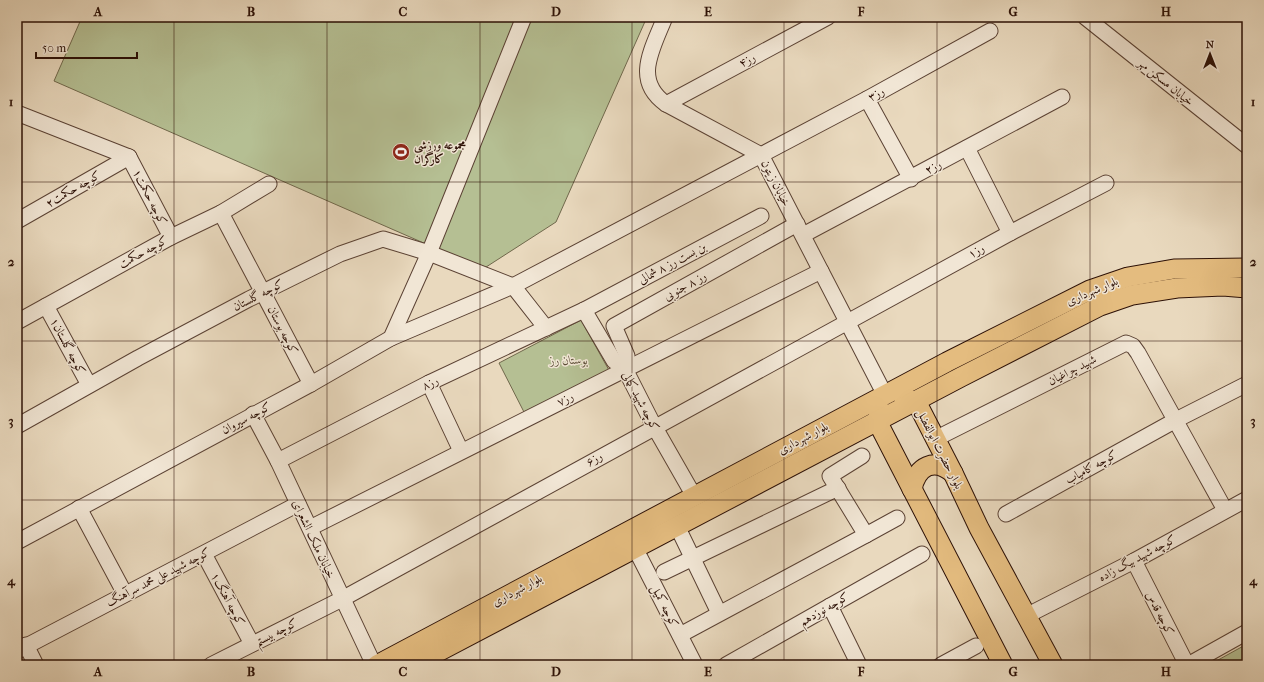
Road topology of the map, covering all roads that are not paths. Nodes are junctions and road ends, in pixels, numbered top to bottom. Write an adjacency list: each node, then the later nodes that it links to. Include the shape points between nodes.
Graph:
1 (524, 17): 23 (street)
2 (665, 17): 8 (street, خیابان زیتون, via 651,53 646,75 654,96)
3 (828, 17): 8 (street, رز۴)
4 (1085, 17): 10 (street, خیابان مسکن مهر)
5 (990, 31): 7 (street, رز۳)
6 (1062, 97): 11 (street, رز۲)
7 (868, 99): 12 (street, رز۳); 14 (street)
8 (666, 104): 12 (street, خیابان زیتون)
9 (17, 113): 13 (street)
10 (1247, 146)
11 (967, 148): 14 (street, رز۲); 21 (street)
12 (761, 155): 20 (street, خیابان زیتون); 26 (street, رز۳)
13 (129, 157): 19 (street, کوچه حکمت۲); 22 (street, کوچه حکمت۱)
14 (911, 179): 20 (street, رز۲)
15 (1106, 183): 21 (street, رز۱)
16 (269, 184): 17 (street, کوچه حکمت)
17 (220, 213): 22 (street, کوچه حکمت); 28 (street, کوچه بوستان)
18 (760, 216): 30 (street, بن بست رز ۸ شمالی)
19 (17, 221)
20 (800, 230): 25 (street, خیابان زیتون); 35 (street, رز ۸ جنوبی, via 614,326 627,356)
21 (1010, 233): 32 (street, رز۱)
22 (171, 237): 29 (street, کوچه حکمت)
23 (429, 253): 26 (street, کوچه گلستان); 28 (street, کوچه گلستان, via 383,239 340,254); 34 (street)
24 (1247, 268): 40 (main road, بلوار شهرداری, via 1174,269 1128,276 1090,290)
25 (821, 271): 32 (street, خیابان زیتون); 35 (street, رز۷)
26 (513, 286): 33 (street); 34 (street, کوچه سیروان)
27 (1247, 288): 41 (main road, بلوار شهرداری, via 1177,288 1132,295 1100,306)
28 (264, 292): 37 (street, کوچه بوستان); 39 (street, کوچه گلستان)
29 (46, 306): 31 (street, کوچه حکمت); 39 (street, کوچه گلستان۱)
30 (584, 310): 33 (street, رز۸); 35 (street, کوچه شهید کمالی, via 614,361)
31 (17, 322)
32 (848, 322): 40 (street, خیابان زیتون); 46 (street, رز۶)
33 (546, 328): 36 (street, رز۸)
34 (391, 338): 37 (street, کوچه سیروان)
35 (625, 369): 46 (street, کوچه شهید کمالی); 48 (street, رز۷)
36 (429, 383): 48 (street); 50 (street, رز۸)
37 (311, 384): 42 (street, کوچه سیروان)
38 (1247, 384): 43 (street, کوچه کامیاب)
39 (89, 385): 45 (street, کوچه گلستان)
40 (885, 395): 41 (main road, بلوار حضرت ابوالفضل); 44 (main road); 54 (main road, بلوار شهرداری)
41 (916, 401): 44 (main road, بلوار شهرداری); 47 (main road, بلوار حضرت ابوالفضل)
42 (253, 414): 50 (street, خیابان ملک الشعرای); 57 (street, کوچه سیروان)
43 (1176, 420): 47 (street, شهید چراغیان, via 1138,352 1126,343); 58 (street); 59 (street, کوچه کامیاب)
44 (877, 421): 53 (main road); 61 (main road, بلوار شهرداری)
45 (17, 426)
46 (654, 426): 54 (street, کوچه شهید کمالی); 72 (street, رز۶)
47 (935, 439): 51 (main road, بلوار حضرت ابوالفضل)
48 (461, 451): 62 (street, رز۷)
49 (862, 456): 52 (street, via 830,476)
50 (278, 461): 56 (street, خیابان ملک الشعرای)
51 (953, 473): 53 (main road, via 940,465 926,467 916,474); 75 (main road, بلوار حضرت ابوالفضل)
52 (838, 488): 63 (street); 68 (street)
53 (912, 489): 90 (main road)
54 (694, 496): 84 (main road, بلوار شهرداری)
55 (1247, 499): 58 (street, کوچه شهید بیگ زاده)
56 (298, 504): 62 (street, خیابان ملک الشعرای); 66 (street, کوچه شهید علی محمد سرآهنگ)
57 (79, 508): 64 (street, کوچه سیروان); 71 (street)
58 (1225, 510): 69 (street, کوچه شهید بیگ زاده)
59 (1006, 514)
60 (897, 518): 63 (street)
61 (677, 526): 65 (main road, بلوار شهرداری); 68 (street)
62 (310, 528): 72 (street, خیابان ملک الشعرای)
63 (866, 535): 74 (street)
64 (17, 542)
65 (635, 548): 77 (street, کوچه کمیل); 85 (main road, بلوار شهرداری)
66 (204, 554): 71 (street, کوچه شهید علی محمد سرآهنگ); 78 (street, کوچه آهنگ۱)
67 (922, 554): 73 (street, کوچه نوزدهم)
68 (693, 558): 70 (street); 74 (street)
69 (1134, 561): 75 (street, کوچه شهید بیگ زاده); 92 (street, کوچه قدس)
70 (664, 572)
71 (125, 594): 80 (street, کوچه شهید علی محمد سرآهنگ)
72 (342, 599): 78 (street, کوچه بیستم); 83 (street, خیابان ملک الشعرای)
73 (830, 606): 87 (street, کوچه نوزدهم); 88 (street)
74 (719, 613): 77 (street)
75 (1026, 616): 91 (main road, بلوار حضرت ابوالفضل)
76 (1247, 632): 92 (street)
77 (680, 635): 86 (street, کوچه کمیل)
78 (252, 644): 82 (street, کوچه بیستم)
79 (976, 646): 89 (street)
80 (22, 648): 81 (street)
81 (36, 665)
82 (211, 665)
83 (374, 665)
84 (377, 665)
85 (413, 665)
86 (695, 665)
87 (726, 665)
88 (859, 665)
89 (942, 665)
90 (1003, 665)
91 (1053, 665)
92 (1188, 665)

